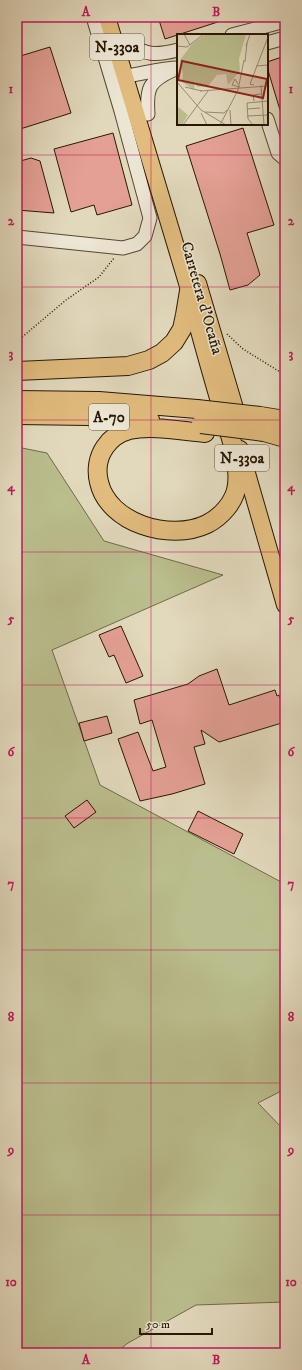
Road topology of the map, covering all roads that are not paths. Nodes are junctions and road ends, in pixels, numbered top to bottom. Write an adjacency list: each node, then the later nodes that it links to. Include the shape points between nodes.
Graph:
1 (93, 17): 10 (street)
2 (99, 17): 10 (street)
3 (107, 17): 15 (main road, Carretera d'Ocaña / N-330a)
4 (118, 17): 8 (main road, Carretera d'Ocaña / N-330a)
5 (285, 21): 6 (street)
6 (236, 34)
7 (285, 38): 9 (street)
8 (126, 43): 11 (street, via 148,54); 15 (main road, Carretera d'Ocaña / N-330a)
9 (268, 43)
10 (100, 44): 14 (street)
11 (177, 50)
12 (177, 68): 15 (street, via 166,68)
13 (177, 68): 17 (street, via 161,76 151,85 147,97)
14 (109, 70): 15 (street, via 116,77); 16 (street)
15 (130, 79): 16 (street); 17 (main road, Carretera d'Ocaña / N-330a); 21 (main road, Carretera d'Ocaña / N-330a)
16 (121, 111): 20 (street, via 150,218 145,236 137,244 123,248)
17 (148, 114): 30 (main road, Carretera d'Ocaña / N-330a)
18 (268, 122): 19 (street, via 278,153)
19 (285, 159)
20 (17, 237)
21 (189, 291): 22 (main road, Carretera d'Ocaña / N-330a); 23 (highway, via 182,328 174,342 149,360 128,366)
22 (195, 312): 27 (highway, via 237,461 236,487 232,500 224,511 204,526 172,531 136,523 107,502 100,489 97,475 102,452 109,441 128,431); 31 (main road, Carretera d'Ocaña / N-330a, via 242,455)
23 (17, 371)
24 (17, 400): 27 (highway, A-70, via 99,401)
25 (17, 415): 27 (highway, A-70)
26 (285, 420): 28 (highway, A-70)
27 (201, 422): 28 (highway, A-70, bridge); 28 (highway)
28 (263, 430): 29 (highway, A-70)
29 (285, 438)
30 (285, 578)
31 (285, 605)

